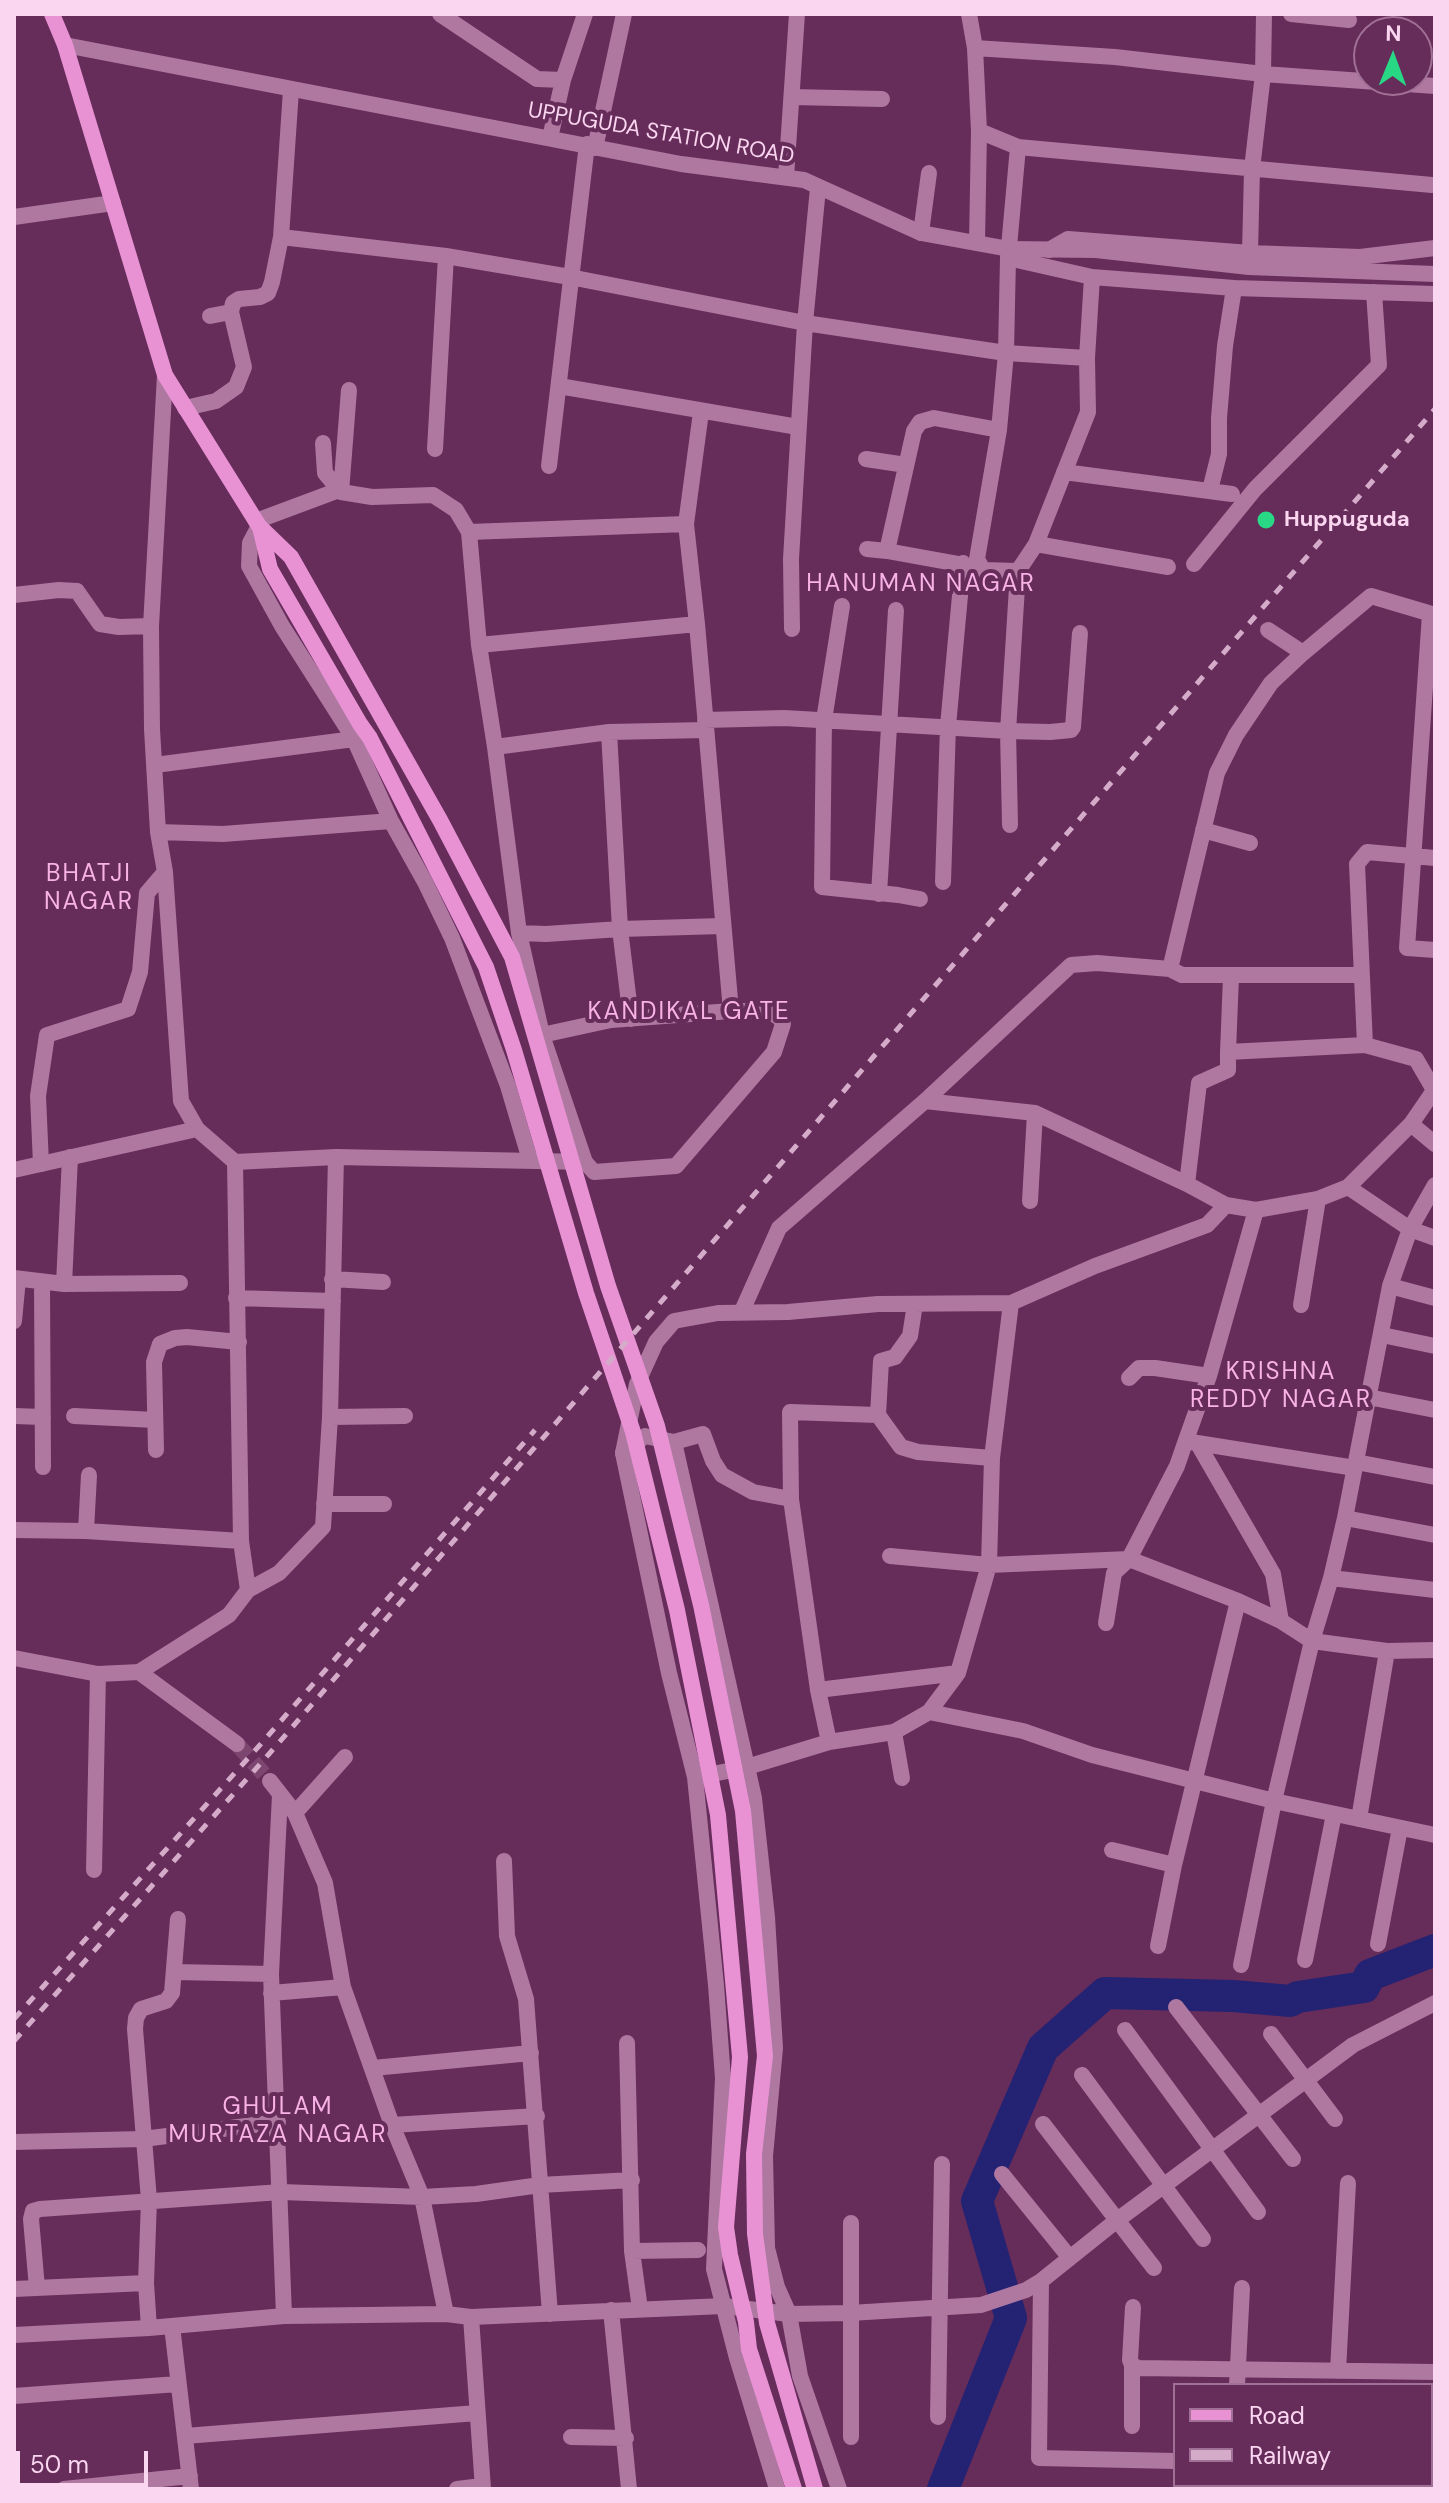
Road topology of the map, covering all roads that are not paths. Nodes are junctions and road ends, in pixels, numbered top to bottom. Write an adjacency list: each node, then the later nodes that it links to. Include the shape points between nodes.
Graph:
1 (52, 14): 10 (main road)
2 (440, 14): 13 (street, via 537,79)
3 (585, 14): 13 (street)
4 (624, 14): 20 (street)
5 (797, 14): 16 (street)
6 (969, 14): 11 (street)
7 (1264, 14): 12 (street)
8 (1291, 14): 9 (street)
9 (1349, 20)
10 (65, 45): 15 (street, UPPUGUDA STATION ROAD); 27 (main road)
11 (975, 48): 12 (street); 18 (street)
12 (1263, 74): 14 (street); 22 (street)
13 (563, 80): 19 (street)
14 (1435, 86)
15 (291, 90): 19 (street, UPPUGUDA STATION ROAD); 30 (street)
16 (792, 97): 17 (street); 24 (street)
17 (882, 99)
18 (979, 131): 21 (street); 31 (street)
19 (550, 138): 20 (street, UPPUGUDA STATION ROAD)
20 (591, 146): 24 (street, UPPUGUDA STATION ROAD); 38 (street)
21 (1018, 147): 22 (street); 34 (street)
22 (1252, 169): 25 (street); 35 (street)
23 (929, 173): 29 (street)
24 (786, 177): 26 (street, UPPUGUDA STATION ROAD)
25 (1432, 185)
26 (818, 188): 29 (street, UPPUGUDA STATION ROAD); 45 (street)
27 (113, 203): 28 (street); 48 (main road)
28 (14, 217)
29 (921, 233): 31 (street, UPPUGUDA STATION ROAD)
30 (281, 237): 36 (street); 43 (street, via 268,293 239,299)
31 (977, 243): 34 (street, UPPUGUDA STATION ROAD)
32 (1435, 248): 35 (street, via 1360,257)
33 (1049, 250): 34 (street, UPPUGUDA STATION ROAD); 35 (street, via 1068,239); 37 (street, UPPUGUDA STATION ROAD, via 1249,267)
34 (1008, 253): 39 (street); 46 (street)
35 (1250, 253)
36 (446, 256): 38 (street); 56 (street)
37 (1435, 274)
38 (570, 277): 45 (street); 49 (street)
39 (1092, 277): 40 (street); 47 (street)
40 (1234, 288): 41 (street); 61 (street, via 1219,454)
41 (1374, 292): 42 (street); 71 (street, via 1379,365 1255,489)
42 (1435, 294)
43 (231, 312): 44 (street); 51 (street, via 244,367 236,387 216,401)
44 (210, 316)
45 (805, 323): 46 (street); 53 (street)
46 (1006, 353): 47 (street); 54 (street)
47 (1087, 358): 60 (street, via 1088,412)
48 (165, 375): 51 (main road); 80 (street)
49 (559, 386): 52 (street); 59 (street)
50 (349, 390): 62 (street)
51 (185, 408): 64 (main road)
52 (701, 412): 53 (street); 65 (street)
53 (798, 427): 81 (street)
54 (999, 430): 58 (street, via 934,418 920,422); 73 (street, via 977,559)
55 (323, 443): 62 (street, via 325,473)
56 (435, 449)
57 (866, 459): 58 (street)
58 (906, 465): 69 (street)
59 (549, 466)
60 (1064, 472): 61 (street); 67 (street)
61 (1210, 490): 63 (street)
62 (340, 491): 64 (street); 66 (street, via 372,497 433,495 456,510)
63 (1232, 494)
64 (258, 523): 92 (street, via 249,566); 308 (main road, via 270,569 370,738 486,967 633,1432 677,1610 718,1815 740,2057 726,2227 730,2255 749,2349); 309 (main road, via 291,557 512,957 608,1286 657,1426 743,1811 765,2056 754,2154 755,2234 767,2323)
65 (686, 524): 66 (street); 79 (street)
66 (469, 532): 84 (street)
67 (1036, 544): 72 (street); 74 (street)
68 (867, 549): 69 (street)
69 (887, 551): 70 (street)
70 (963, 563): 73 (street); 89 (street)
71 (1194, 564)
72 (1168, 567)
73 (983, 570): 74 (street)
74 (1018, 571): 90 (street)
75 (14, 595): 80 (street, via 77,591 100,624)
76 (842, 606): 86 (street)
77 (896, 610): 87 (street)
78 (1432, 614): 85 (street, via 1371,596); 100 (street)
79 (697, 624): 84 (street); 88 (street)
80 (151, 626): 94 (street)
81 (792, 629)
82 (1268, 630): 85 (street)
83 (1080, 633): 90 (street, via 1071,730)
84 (479, 645): 93 (street)
85 (1303, 653): 97 (street, via 1271,683 1236,735 1217,773)
86 (824, 720): 87 (street); 88 (street); 104 (street, via 822,887)
87 (889, 723): 89 (street); 104 (street)
88 (705, 725): 91 (street); 106 (street)
89 (948, 726): 90 (street); 103 (street)
90 (1008, 731): 96 (street)
91 (609, 732): 93 (street); 107 (street)
92 (354, 739): 94 (street); 95 (street)
93 (495, 747): 108 (street)
94 (155, 765): 98 (street)
95 (391, 821): 98 (street, via 223,834); 126 (street, via 452,938)
96 (1010, 825)
97 (1203, 830): 99 (street); 110 (street)
98 (158, 832): 102 (street)
99 (1250, 843)
100 (1413, 856): 101 (street); 109 (street, via 1407,948); 111 (street, via 1367,852 1357,864)
101 (1435, 858)
102 (165, 872): 122 (street, via 181,1101); 129 (street, via 147,893 140,972 128,1009 47,1035 38,1096)
103 (943, 882)
104 (879, 894): 105 (street)
105 (920, 899)
106 (722, 926): 107 (street); 113 (street)
107 (620, 929): 108 (street); 114 (street)
108 (519, 933): 115 (street)
109 (1435, 950)
110 (1170, 969): 112 (street, via 1182,975); 119 (street, via 1071,965)
111 (1360, 975): 112 (street); 116 (street)
112 (1231, 976): 117 (street)
113 (731, 1011): 114 (street); 128 (street, via 767,1011 779,1017 783,1024 774,1052 676,1166 594,1172)
114 (631, 1019): 115 (street)
115 (542, 1035): 128 (street)
116 (1365, 1045): 117 (street); 118 (street, via 1416,1059)
117 (1228, 1052): 131 (street, via 1228,1070 1199,1083)
118 (1434, 1090): 121 (street)
119 (925, 1101): 120 (street); 153 (street, via 779,1228)
120 (1035, 1113): 131 (street); 135 (street)
121 (1411, 1124): 123 (street); 133 (street)
122 (197, 1129): 124 (street); 127 (street)
123 (1435, 1144)
124 (70, 1157): 129 (street); 145 (street)
125 (336, 1157): 126 (street); 127 (street); 141 (street)
126 (530, 1160): 128 (street)
127 (235, 1162): 147 (street)
128 (585, 1162)
129 (41, 1164): 130 (street)
130 (14, 1170)
131 (1187, 1184): 136 (street)
132 (1435, 1185): 138 (street)
133 (1348, 1187): 134 (street); 138 (street)
134 (1318, 1199): 137 (street); 152 (street)
135 (1030, 1201)
136 (1226, 1205): 137 (street); 150 (street, via 1207,1225)
137 (1256, 1210): 158 (street)
138 (1410, 1229): 139 (street); 146 (street)
139 (1435, 1238)
140 (16, 1278): 143 (street); 154 (street)
141 (332, 1279): 142 (street); 149 (street)
142 (383, 1282)
143 (42, 1283): 145 (street); 166 (street)
144 (180, 1283): 145 (street)
145 (64, 1284)
146 (1390, 1286): 148 (street); 155 (street)
147 (236, 1298): 149 (street); 156 (street)
148 (1435, 1298)
149 (333, 1301): 167 (street)
150 (1011, 1303): 151 (street); 173 (street)
151 (915, 1304): 153 (street); 162 (street, via 910,1336 895,1357 881,1361)
152 (1301, 1305)
153 (742, 1311): 172 (street, via 674,1321 656,1342 637,1384)
154 (14, 1321)
155 (1382, 1335): 157 (street); 160 (street)
156 (239, 1342): 168 (street, via 187,1337 160,1344 154,1362); 185 (street)
157 (1435, 1346)
158 (1209, 1376): 159 (street, via 1139,1368); 170 (street)
159 (1129, 1378)
160 (1368, 1397): 161 (street); 174 (street)
161 (1435, 1410)
162 (878, 1415): 173 (street, via 901,1447); 178 (street, via 790,1412)
163 (14, 1416): 166 (street)
164 (74, 1416): 168 (street)
165 (405, 1416): 167 (street)
166 (43, 1417): 175 (street)
167 (330, 1417): 179 (street)
168 (155, 1420): 171 (street)
169 (674, 1442): 172 (street, via 645,1436); 178 (street, via 703,1434 722,1475 753,1492); 208 (street)
170 (1192, 1442): 174 (street); 187 (street); 193 (street, via 1273,1574)
171 (156, 1450)
172 (623, 1453): 209 (street)
173 (992, 1458): 188 (street)
174 (1356, 1465): 177 (street); 181 (street)
175 (43, 1467)
176 (89, 1475): 183 (street)
177 (1435, 1477)
178 (791, 1499): 202 (street)
179 (324, 1504): 180 (street); 190 (street, via 323,1527 279,1573)
180 (384, 1504)
181 (1345, 1518): 184 (street); 189 (street)
182 (14, 1530): 183 (street)
183 (86, 1531): 185 (street)
184 (1435, 1535)
185 (241, 1541): 190 (street)
186 (890, 1556): 188 (street)
187 (1129, 1559): 188 (street); 192 (street); 194 (street, via 1114,1573)
188 (989, 1565): 200 (street)
189 (1331, 1578): 191 (street); 195 (street)
190 (248, 1590): 199 (street, via 229,1615)
191 (1435, 1590)
192 (1238, 1601): 193 (street); 211 (street)
193 (1281, 1621): 195 (street)
194 (1106, 1623)
195 (1312, 1641): 197 (street); 212 (street)
196 (1435, 1650): 197 (street)
197 (1387, 1651): 215 (street)
198 (14, 1658): 201 (street)
199 (139, 1672): 201 (street); 206 (street)
200 (958, 1673): 202 (street); 203 (street)
201 (98, 1674): 221 (street)
202 (818, 1690): 205 (street)
203 (929, 1712): 204 (street); 211 (street, via 1023,1731)
204 (894, 1732): 205 (street); 210 (street)
205 (829, 1742): 208 (street)
206 (237, 1744)
207 (345, 1757): 213 (street)
208 (747, 1767): 209 (street); 240 (street, via 767,1917 775,2048)
209 (695, 1777): 239 (street)
210 (902, 1778)
211 (1195, 1781): 212 (street); 220 (street)
212 (1274, 1801): 214 (street); 226 (street)
213 (295, 1813): 228 (street, via 275,1788); 229 (street, via 325,1883)
214 (1334, 1814): 215 (street); 225 (street)
215 (1359, 1819): 216 (street)
216 (1400, 1828): 217 (street); 223 (street)
217 (1435, 1835)
218 (1112, 1850): 220 (street)
219 (504, 1861): 236 (street, via 507,1936 526,1999)
220 (1174, 1865): 224 (street)
221 (94, 1870)
222 (178, 1919): 227 (street)
223 (1378, 1944)
224 (1158, 1946)
225 (1305, 1960)
226 (1241, 1965)
227 (175, 1972): 228 (street); 248 (street, via 166,2001 141,2009 136,2018)
228 (271, 1974): 230 (street)
229 (343, 1987): 230 (street); 237 (street)
230 (271, 1993): 245 (street)
231 (1435, 2003): 241 (street, via 1353,2045)
232 (1176, 2007): 242 (street)
233 (1125, 2030): 250 (street)
234 (1271, 2034): 241 (street)
235 (627, 2043): 254 (street)
236 (531, 2053): 237 (street); 243 (street)
237 (373, 2068): 247 (street)
238 (1082, 2075): 257 (street)
239 (723, 2078): 240 (street); 274 (street, via 714,2269)
240 (771, 2078): 282 (street, via 765,2156 767,2248)
241 (1306, 2080): 242 (street); 244 (street)
242 (1259, 2115): 250 (street); 251 (street)
243 (537, 2116): 247 (street); 256 (street)
244 (1335, 2119)
245 (278, 2122): 248 (street); 258 (street)
246 (1043, 2124): 262 (street)
247 (392, 2125): 259 (street)
248 (143, 2139): 249 (street); 260 (street)
249 (14, 2142)
250 (1212, 2150): 257 (street); 261 (street)
251 (1293, 2159)
252 (942, 2164): 275 (street)
253 (1002, 2174): 267 (street)
254 (632, 2180): 256 (street); 266 (street)
255 (1348, 2183): 289 (street)
256 (540, 2185): 259 (street); 281 (street)
257 (1163, 2188): 262 (street); 264 (street)
258 (281, 2192): 259 (street); 260 (street); 283 (street)
259 (422, 2197): 280 (street)
260 (149, 2200): 270 (street); 271 (street, via 33,2211)
261 (1258, 2212)
262 (1116, 2221): 267 (street); 268 (street)
263 (851, 2223): 279 (street)
264 (1203, 2239)
265 (698, 2250): 266 (street)
266 (632, 2251): 277 (street)
267 (1070, 2258): 269 (street)
268 (1154, 2268)
269 (1041, 2281): 275 (street, via 981,2305); 301 (street, via 1039,2458)
270 (146, 2283): 271 (street); 286 (street)
271 (37, 2288): 273 (street)
272 (1242, 2288): 291 (street)
273 (14, 2289)
274 (724, 2306): 277 (street); 282 (street); 307 (street)
275 (938, 2306): 279 (street); 295 (street)
276 (1133, 2307): 288 (street)
277 (640, 2309): 278 (street)
278 (611, 2310): 281 (street); 300 (street)
279 (850, 2313): 282 (street); 299 (street)
280 (446, 2314): 283 (street); 284 (street)
281 (550, 2314): 284 (street)
282 (789, 2314): 310 (street, via 800,2376)
283 (284, 2316): 285 (street)
284 (471, 2317): 294 (street)
285 (172, 2326): 286 (street); 292 (street)
286 (149, 2328): 287 (street)
287 (14, 2335)
288 (1132, 2365): 291 (street); 296 (street)
289 (1338, 2371): 290 (street); 291 (street)
290 (1435, 2372)
291 (1237, 2377)
292 (178, 2384): 293 (street); 297 (street)
293 (14, 2396)
294 (477, 2413): 297 (street); 303 (street)
295 (938, 2417)
296 (1132, 2426)
297 (185, 2436): 302 (street)
298 (571, 2437): 300 (street)
299 (851, 2437)
300 (626, 2438): 306 (street)
301 (1173, 2461)
302 (191, 2482): 304 (street)
303 (482, 2487): 305 (street)
304 (64, 2489)
305 (457, 2489)
306 (629, 2489)
307 (777, 2489)
308 (794, 2489)
309 (815, 2489)
310 (839, 2489)

